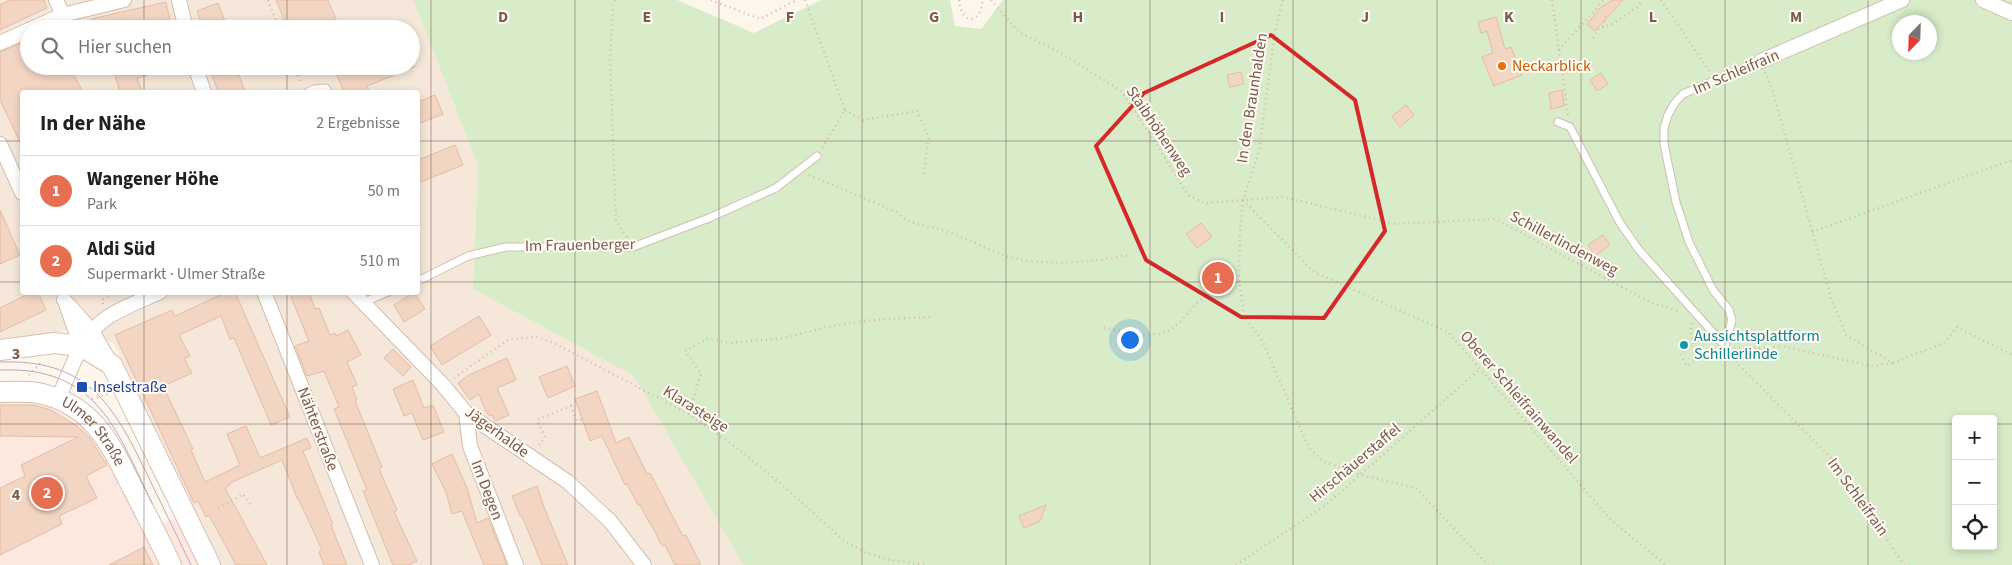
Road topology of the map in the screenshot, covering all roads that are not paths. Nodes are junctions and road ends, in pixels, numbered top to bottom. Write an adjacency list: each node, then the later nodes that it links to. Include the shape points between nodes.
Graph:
1 (56, 0): 7 (street)
2 (124, 0): 7 (street)
3 (179, 0): 9 (street)
4 (1902, 0): 12 (street, Im Schleifrain)
5 (1983, 0): 6 (street)
6 (2012, 14)
7 (63, 15): 8 (street)
8 (51, 20)
9 (184, 20)
10 (20, 34): 11 (street)
11 (0, 43)
12 (1761, 61): 17 (lane, Im Schleifrain, via 1684,94 1674,104 1664,128 1664,144 1676,202 1689,242 1732,320 1725,346 1640,250 1620,223 1570,127)
13 (198, 75): 14 (street)
14 (203, 90)
15 (311, 90): 16 (lane)
16 (327, 90)
17 (1558, 122)
18 (0, 144): 20 (street)
19 (817, 156): 21 (lane, Im Frauenberger, via 776,188 633,247 506,247 468,256)
20 (20, 184)
21 (420, 280)
22 (154, 295): 26 (street, via 107,317)
23 (265, 295): 33 (street, Nähterstraße)
24 (63, 296): 26 (street); 26 (street)
25 (358, 297): 30 (street, Jägerhalde)
26 (87, 338): 27 (street); 29 (street, Ulmer Straße); 32 (street, via 113,368)
27 (0, 350)
28 (0, 392): 29 (street, via 37,393)
29 (58, 399): 31 (street, Ulmer Straße, via 88,417 104,434 138,506)
30 (466, 412): 34 (street, Im Degen, via 470,446); 35 (street, Jägerhalde, via 568,482 610,520)
31 (171, 565)
32 (210, 565)
33 (372, 565)
34 (516, 565)
35 (644, 565)

